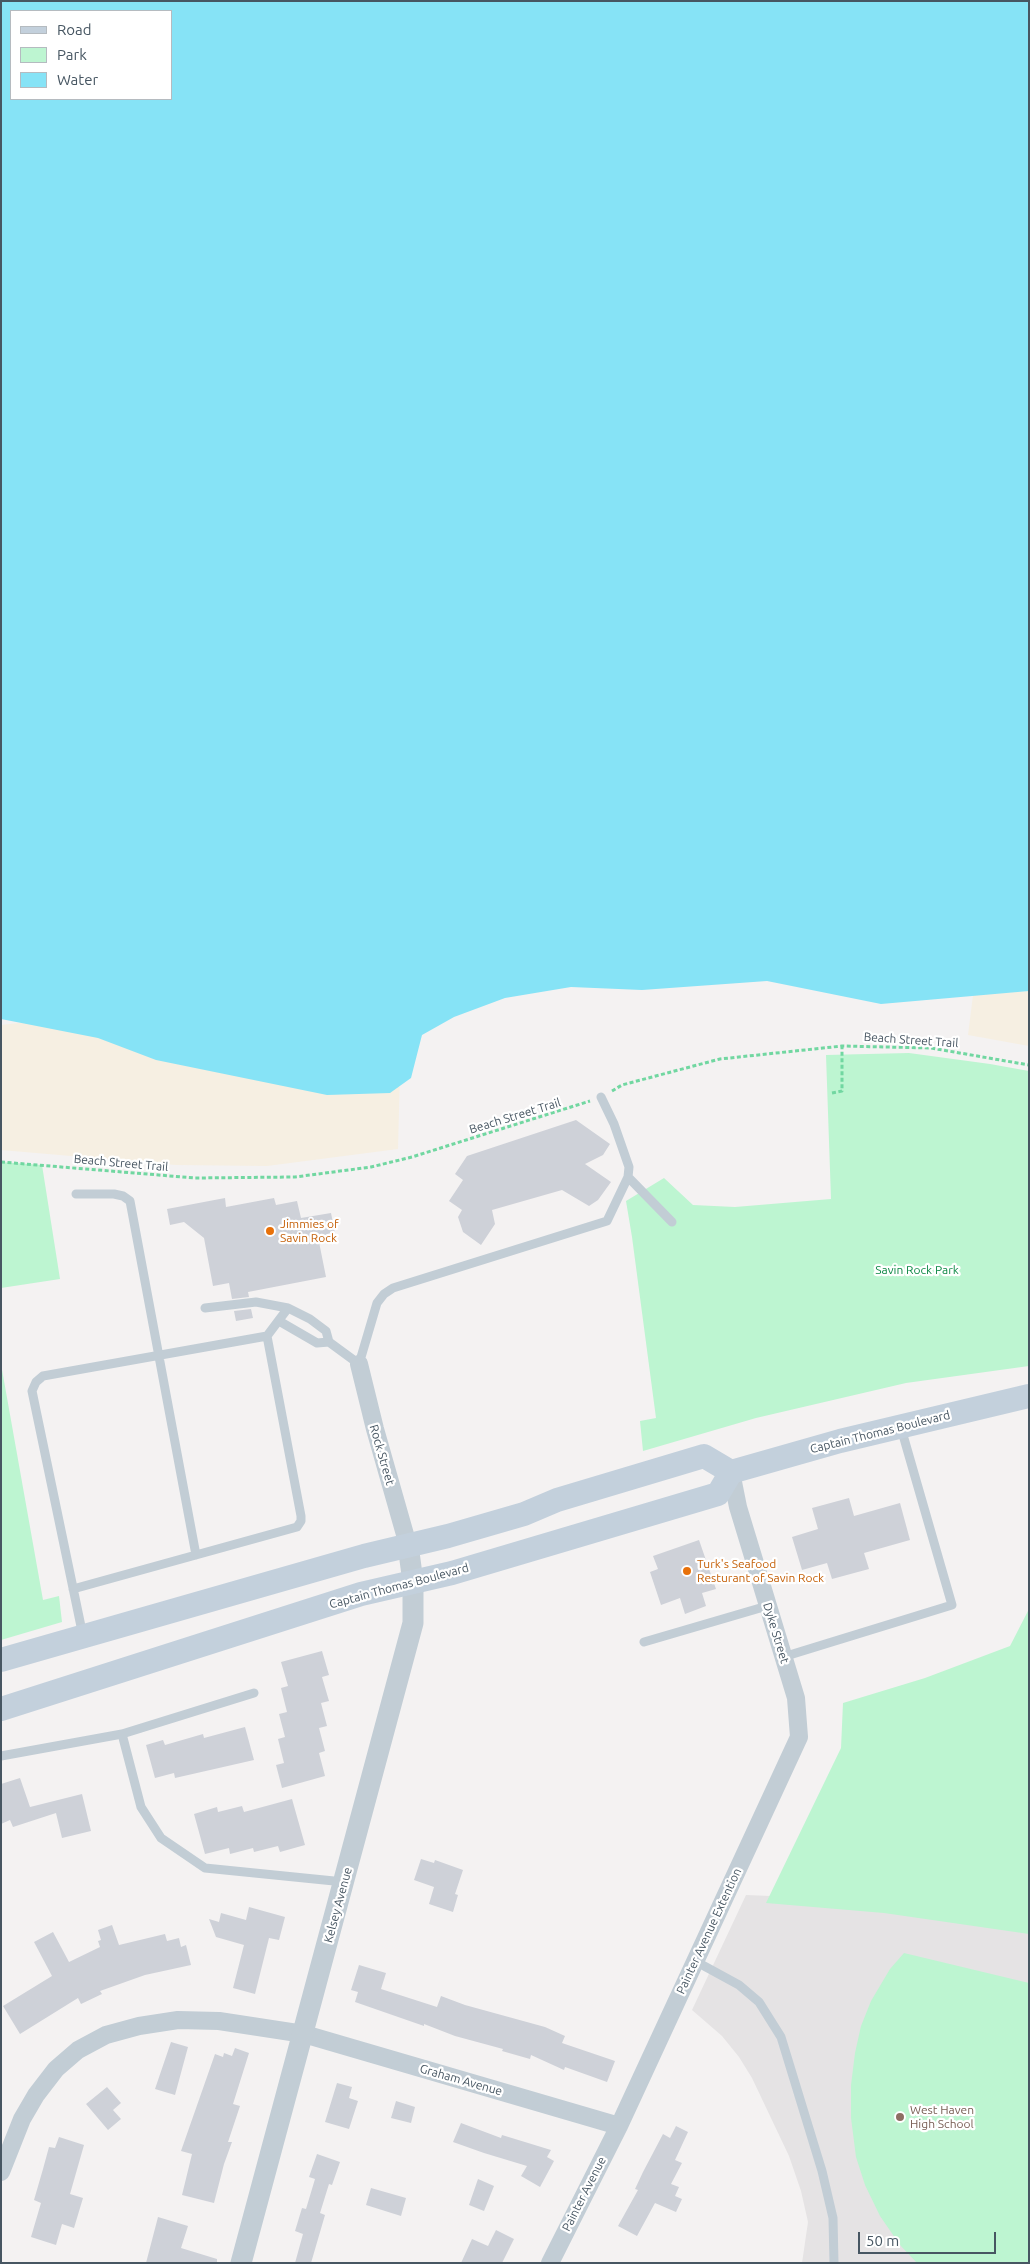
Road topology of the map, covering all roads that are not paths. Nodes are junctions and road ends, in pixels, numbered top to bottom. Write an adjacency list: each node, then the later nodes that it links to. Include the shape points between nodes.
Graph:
1 (601, 1097): 2 (lane, via 626,1155)
2 (628, 1177): 4 (lane); 11 (lane, via 607,1221 392,1288 377,1303)
3 (76, 1194): 10 (lane, via 114,1194 130,1201)
4 (672, 1222)
5 (205, 1308): 6 (lane, via 256,1302)
6 (288, 1308): 7 (lane); 9 (lane, via 310,1318 326,1331)
7 (279, 1321): 8 (lane); 9 (lane, via 316,1343)
8 (267, 1336): 10 (lane); 16 (lane, via 301,1521 297,1527)
9 (329, 1342): 11 (lane)
10 (158, 1356): 16 (lane); 18 (lane, via 43,1376 32,1391)
11 (359, 1364): 15 (street, Rock Street)
12 (1029, 1396): 13 (main road, Captain Thomas Boulevard)
13 (900, 1426): 14 (main road, Captain Thomas Boulevard); 22 (lane, via 952,1605)
14 (732, 1472): 15 (main road, via 704,1456 557,1500 524,1514); 17 (main road, Captain Thomas Boulevard, via 718,1494); 19 (street, Dyke Street, via 738,1507)
15 (408, 1545): 17 (street, Kelsey Avenue); 20 (main road)
16 (196, 1555): 18 (lane)
17 (413, 1582): 25 (main road, Captain Thomas Boulevard, via 361,1594); 29 (street, Kelsey Avenue, via 413,1623)
18 (73, 1589): 20 (lane)
19 (767, 1606): 21 (lane); 22 (street, Dyke Street)
20 (82, 1636): 23 (main road)
21 (644, 1642)
22 (784, 1657): 27 (street, Dyke Street, via 796,1698)
23 (1, 1660)
24 (254, 1693): 26 (lane)
25 (1, 1710)
26 (122, 1734): 28 (lane); 29 (lane, via 141,1807 161,1838 205,1868)
27 (799, 1737): 30 (street, Painter Avenue Extention)
28 (1, 1756)
29 (344, 1882): 31 (street, Kelsey Avenue)
30 (695, 1961): 32 (street, Painter Avenue Extention); 36 (lane, via 739,1985 759,2002 781,2037 822,2171 833,2218)
31 (304, 2034): 32 (street, Graham Avenue); 33 (street, Graham Avenue, via 220,2021 178,2020 106,2035 78,2050 36,2095 22,2119); 34 (street, Kelsey Avenue)
32 (619, 2126): 35 (street, Painter Avenue)
33 (1, 2172)
34 (241, 2263)
35 (550, 2263)
36 (834, 2263)

